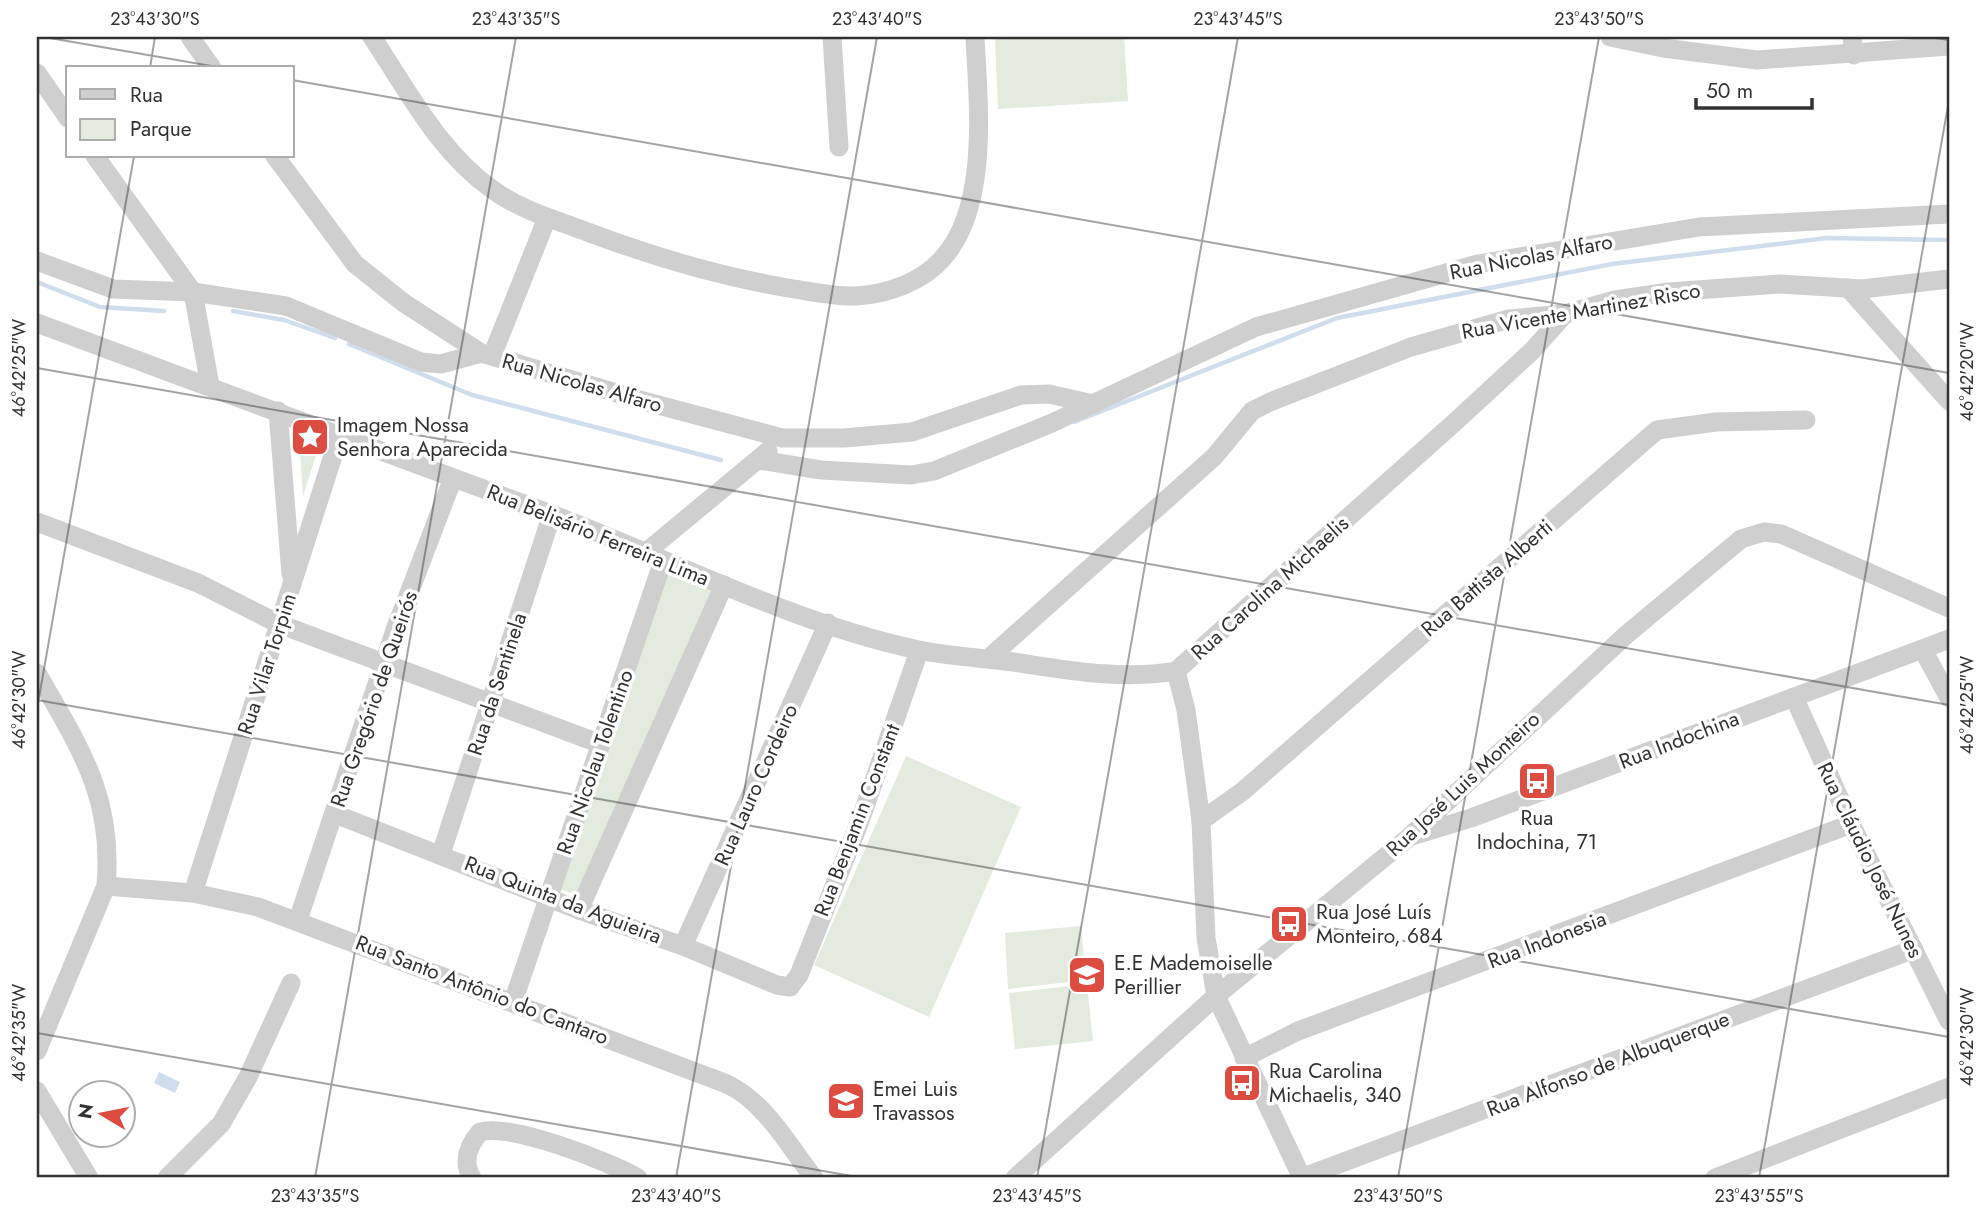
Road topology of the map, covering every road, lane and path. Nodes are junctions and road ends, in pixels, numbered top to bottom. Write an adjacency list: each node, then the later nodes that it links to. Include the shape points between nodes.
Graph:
1 (190, 37): 8 (street)
2 (372, 37): 15 (street, via 450,152 492,190)
3 (832, 37): 11 (street)
4 (975, 37): 15 (street, via 977,160 963,220 943,258 899,287 854,296 766,284 641,253)
5 (1609, 37): 6 (street, via 1757,60)
6 (1853, 46): 7 (street)
7 (1949, 46)
8 (211, 66)
9 (37, 73): 10 (street)
10 (66, 115)
11 (839, 147)
12 (96, 158): 19 (street)
13 (276, 158): 22 (street, via 355,264 404,303)
14 (1949, 214): 25 (street, Rua Nicolas Alfaro, via 1699,227 1478,264 1256,327)
15 (547, 218): 22 (street)
16 (37, 261): 19 (street, Rua Nicolas Alfaro, via 113,289)
17 (1949, 279): 18 (street, Rua Vicente Martinez Risco)
18 (1848, 288): 20 (street, Rua Vicente Martinez Risco, via 1780,284 1669,292); 24 (street)
19 (193, 292): 22 (street, Rua Nicolas Alfaro, via 286,306 421,362 454,362); 23 (street)
20 (1566, 314): 43 (street, Rua Vicente Martinez Risco, via 1469,328 1252,411 1214,457); 45 (street, Rua Carolina Michaelis, via 1455,422)
21 (37, 323): 23 (street, Rua Belisário Ferreira Lima)
22 (487, 354): 29 (street, Rua Nicolas Alfaro)
23 (210, 386): 26 (street, Rua Belisário Ferreira Lima)
24 (1949, 401)
25 (1093, 404): 29 (street, Rua Nicolas Alfaro, via 1049,394 1021,395 912,432); 30 (street, Rua Nicolas Alfaro, via 949,465 911,475 821,470)
26 (278, 411): 28 (street, Rua Belisário Ferreira Lima); 36 (street)
27 (1806, 420): 52 (street, Rua Battista Alberti, via 1716,422 1657,430 1243,792)
28 (340, 433): 31 (street, Rua Belisário Ferreira Lima); 36 (street, Rua Vilar Torpim)
29 (782, 438): 30 (street)
30 (759, 460): 34 (street)
31 (453, 478): 32 (street, Rua Belisário Ferreira Lima); 44 (street, Rua Gregório de Queirós)
32 (552, 514): 34 (street, Rua Belisário Ferreira Lima); 49 (street, Rua da Sentinela)
33 (37, 523): 38 (street, via 198,583)
34 (654, 557): 35 (street, Rua Belisário Ferreira Lima); 50 (street, Rua Nicolau Tolentino)
35 (724, 584): 39 (street, Rua Belisário Ferreira Lima); 59 (street, Rua Nicolau Tolentino)
36 (292, 586): 38 (street, Rua Vilar Torpim)
37 (1949, 608): 54 (street, Rua José Luis Monteiro, via 1781,534 1748,536 1626,635)
38 (279, 624): 44 (street); 57 (street, Rua Vilar Torpim)
39 (828, 624): 42 (street, Rua Belisário Ferreira Lima); 61 (street, Rua Lauro Cordeiro)
40 (1949, 639): 41 (street, Rua Indochina)
41 (1923, 650): 47 (street, Rua Indochina); 48 (street)
42 (919, 651): 43 (street, Rua Belisário Ferreira Lima); 64 (street, Rua Benjamin Constant, via 860,821 799,975)
43 (989, 658): 45 (street, Rua Belisário Ferreira Lima, via 1108,674 1144,676)
44 (384, 664): 49 (street); 51 (street, Rua Gregório de Queirós)
45 (1176, 671): 52 (street, Rua Carolina Michaelis)
46 (37, 673): 56 (street, via 99,792 108,852)
47 (1794, 697): 53 (street, Rua Cláudio José Nunes); 54 (street, Rua Indochina)
48 (1949, 698)
49 (491, 703): 50 (street); 55 (street, Rua da Sentinela)
50 (601, 744): 58 (street, Rua Nicolau Tolentino)
51 (335, 814): 55 (street, Rua Quinta da Aguieira); 60 (street, Rua Gregório de Queirós)
52 (1201, 821): 65 (street, Rua Carolina Michaelis, via 1206,938)
53 (1851, 824): 62 (street, Rua Cláudio José Nunes); 69 (street, Rua Indonesia, via 1297,1031)
54 (1408, 838): 65 (street, Rua José Luis Monteiro)
55 (441, 854): 58 (street, Rua Quinta da Aguieira)
56 (106, 886): 57 (street, Rua Santo Antônio do Cantaro); 68 (street)
57 (193, 893): 60 (street, Rua Santo Antônio do Cantaro)
58 (548, 897): 59 (street, Rua Quinta da Aguieira); 66 (street, Rua Nicolau Tolentino)
59 (579, 910): 61 (street, Rua Quinta da Aguieira)
60 (298, 920): 66 (street, Rua Santo Antônio do Cantaro)
61 (683, 946): 64 (street, Rua Quinta da Aguieira)
62 (1914, 949): 67 (street, Rua Cláudio José Nunes); 78 (street, Rua Alfonso de Albuquerque)
63 (291, 983): 73 (street, via 221,1124)
64 (790, 987)
65 (1216, 996): 69 (street, Rua Carolina Michaelis); 77 (street, Rua José Luis Monteiro)
66 (513, 1002): 76 (street, Rua Santo Antônio do Cantaro, via 743,1092)
67 (1949, 1021)
68 (37, 1052)
69 (1244, 1058): 78 (street, Rua Carolina Michaelis)
70 (1949, 1087): 79 (street)
71 (37, 1091): 72 (street)
72 (89, 1178)
73 (167, 1178)
74 (472, 1178): 75 (street, via 468,1152 480,1132 493,1128 519,1133)
75 (638, 1178)
76 (814, 1178)
77 (1015, 1178)
78 (1302, 1178)
79 (1715, 1178)

